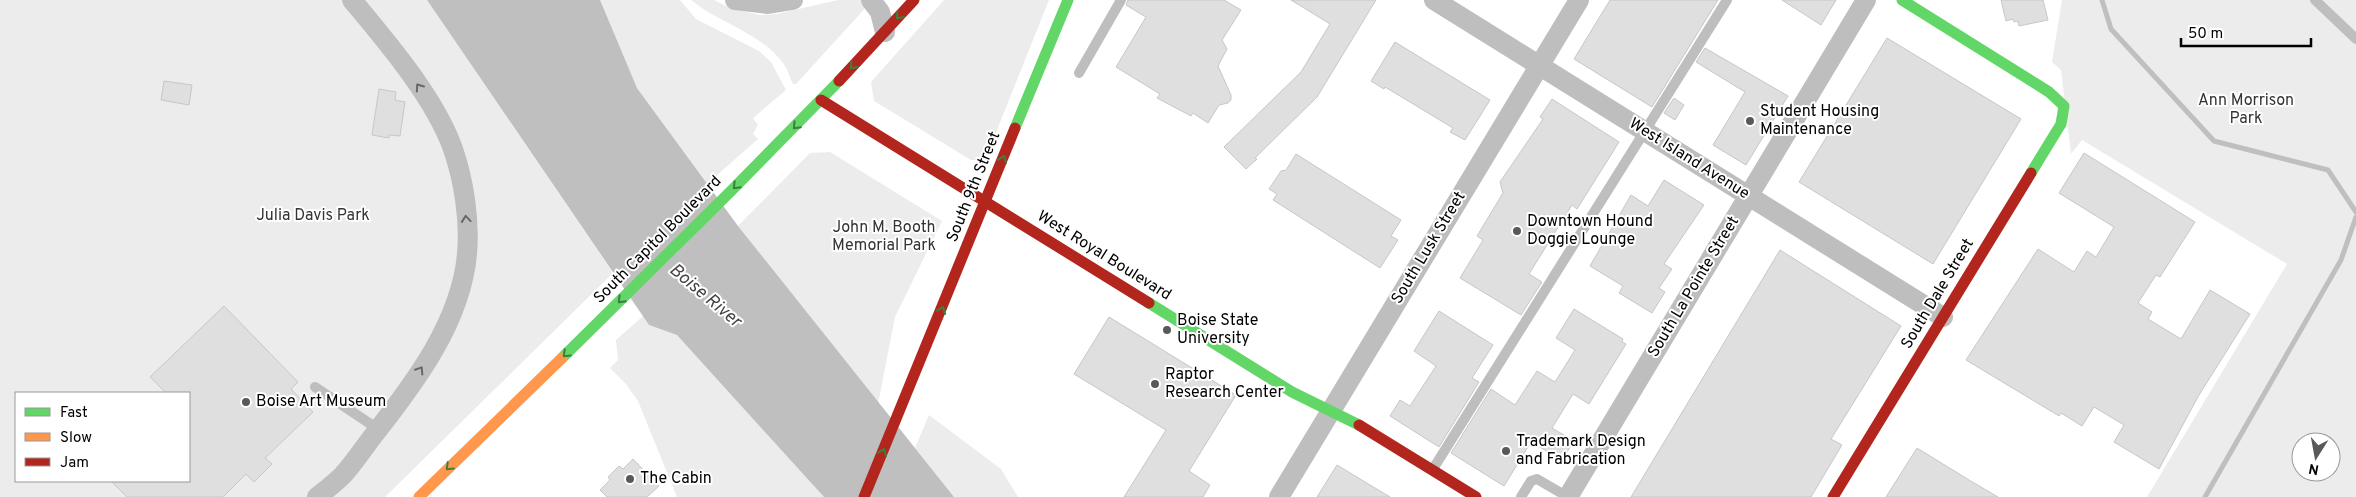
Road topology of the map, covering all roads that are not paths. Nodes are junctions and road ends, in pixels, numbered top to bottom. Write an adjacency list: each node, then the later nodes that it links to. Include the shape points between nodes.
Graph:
1 (352, 0): 25 (street, one-way to 1, via 393,411 446,325 458,294 467,254 463,190 453,149 428,101 389,45)
2 (735, 0): 3 (street, via 768,4)
3 (793, 0)
4 (871, 0): 14 (street, via 880,12)
5 (914, 0): 14 (street, South Capitol Boulevard, one-way to 14)
6 (1068, 0): 21 (street, South 9th Street, one-way to 6)
7 (1121, 0): 17 (lane)
8 (1434, 0): 16 (street, West Island Avenue)
9 (1579, 0): 16 (street, South Lusk Street)
10 (1727, 0): 19 (lane)
11 (1866, 0): 20 (street, South La Pointe Street)
12 (1902, 0): 22 (street, South Dale Street, via 2049,92 2064,106 2061,124)
13 (2315, 0): 15 (lane)
14 (885, 32): 18 (street, South Capitol Boulevard, one-way to 18)
15 (2356, 38)
16 (1540, 66): 19 (street, West Island Avenue); 24 (street, South Lusk Street)
17 (1079, 73)
18 (821, 100): 21 (street, West Royal Boulevard); 28 (street, South Capitol Boulevard, one-way to 28)
19 (1644, 131): 20 (street, West Island Avenue); 26 (lane)
20 (1748, 196): 22 (street, West Island Avenue); 33 (street, South La Pointe Street)
21 (985, 201): 24 (street, West Royal Boulevard, via 1292,392); 29 (street, South 9th Street, one-way to 21)
22 (1943, 317): 34 (street, South Dale Street)
23 (315, 387): 25 (lane)
24 (1330, 412): 26 (street, West Royal Boulevard, via 1353,421); 30 (street, South Lusk Street)
25 (378, 429): 27 (street, via 343,474)
26 (1432, 470): 31 (street, West Royal Boulevard)
27 (317, 497)
28 (419, 497)
29 (864, 497)
30 (1279, 497)
31 (1476, 497)
32 (1521, 497): 33 (lane, via 1531,481 1538,479)
33 (1568, 497)
34 (1833, 497)

